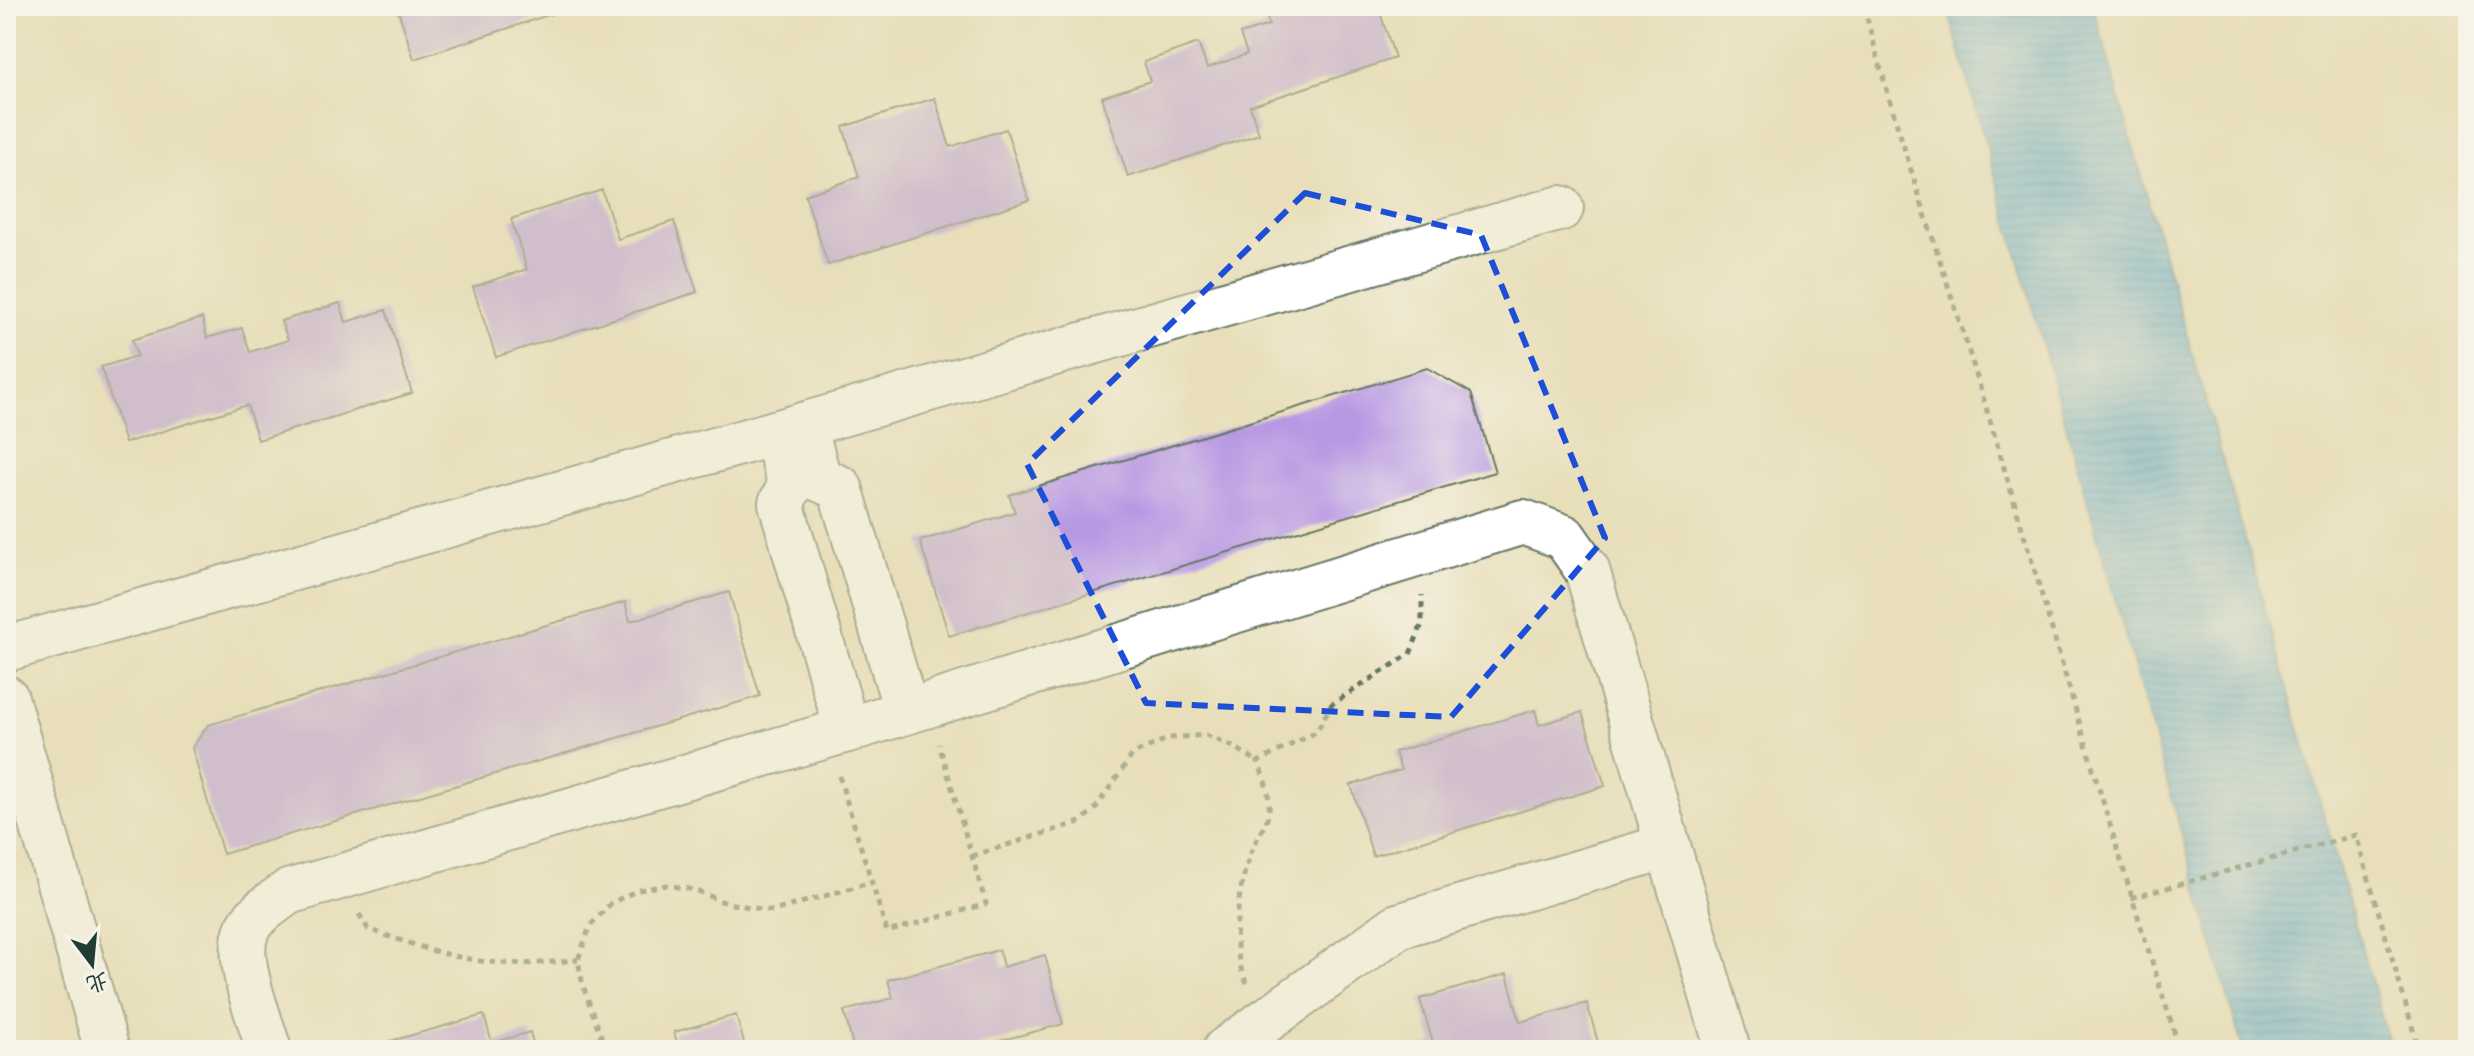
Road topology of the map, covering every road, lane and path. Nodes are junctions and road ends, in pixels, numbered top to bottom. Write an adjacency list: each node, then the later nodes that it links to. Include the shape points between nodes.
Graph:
1 (1864, 6): 14 (path)
2 (1561, 208): 3 (street)
3 (790, 429): 5 (street); 7 (street, via 819,479 840,488); 8 (street, via 791,485 781,503)
4 (1411, 556): 7 (street); 9 (path, via 1422,592 1422,624 1410,654 1332,704 1316,732); 10 (street, via 1523,522 1564,537 1587,570)
5 (6, 649)
6 (6, 698): 17 (street)
7 (917, 707): 8 (street); 11 (path)
8 (837, 732): 12 (street); 13 (path)
9 (1258, 762): 11 (path, via 1206,735 1169,738 1133,754 1080,822); 16 (path, via 1268,787 1269,813 1252,850 1242,893 1236,958 1249,987 1234,1010)
10 (1668, 846): 16 (street, via 1398,926); 20 (street)
11 (972, 856): 13 (path, via 986,904 887,932)
12 (346, 875): 15 (path, via 368,929 499,963); 18 (street, via 288,892 247,929 243,958)
13 (872, 882): 15 (path, via 773,911 667,885 638,890 611,903 590,926)
14 (2132, 898): 21 (path); 22 (path, via 2356,835)
15 (578, 960): 19 (path)
16 (1232, 1045)
17 (107, 1050)
18 (269, 1050)
19 (606, 1050)
20 (1725, 1050)
21 (2180, 1050)
22 (2419, 1050)

